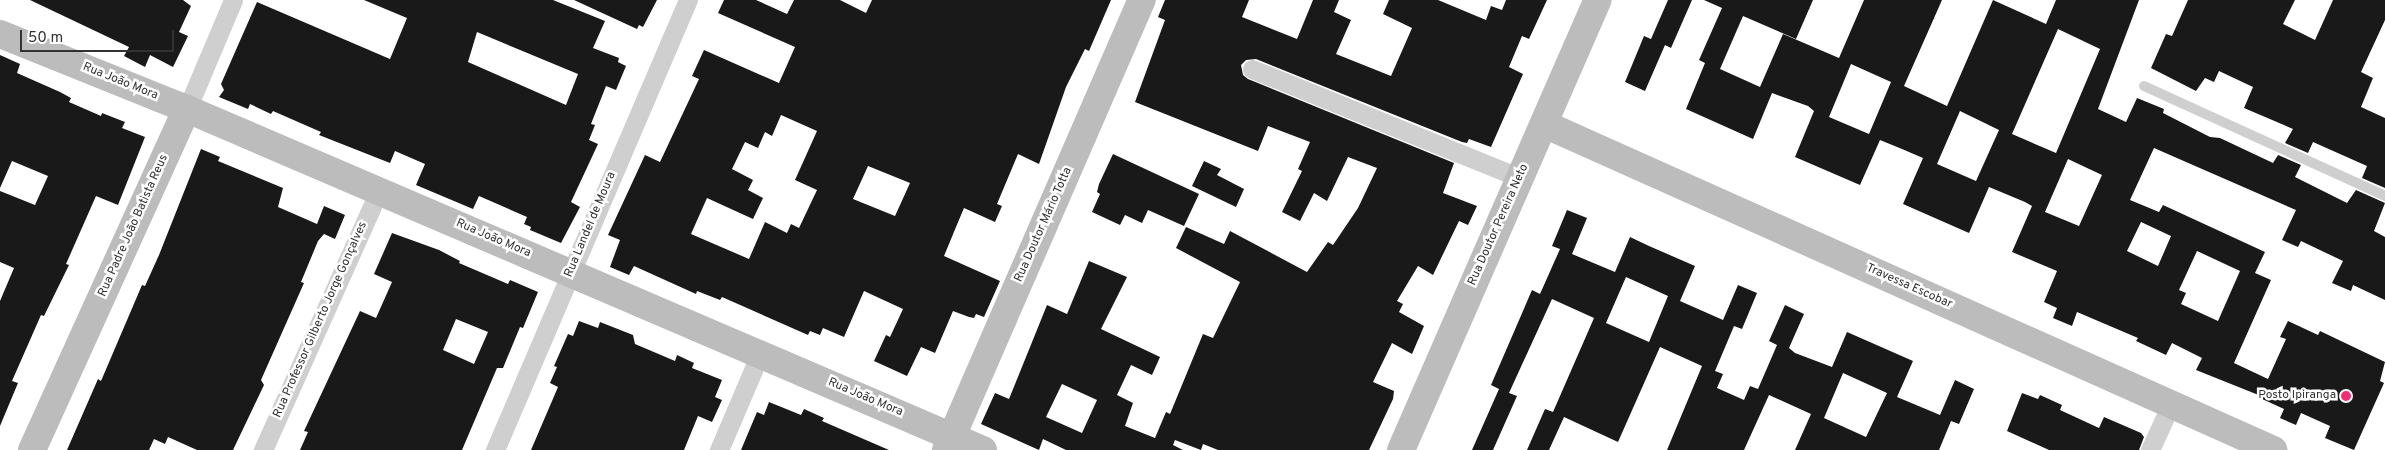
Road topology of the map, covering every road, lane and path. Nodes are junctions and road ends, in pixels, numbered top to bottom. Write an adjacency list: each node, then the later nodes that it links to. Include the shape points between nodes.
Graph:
1 (234, 0): 8 (street, Rua Padre João Batista Reus)
2 (688, 0): 13 (street, Rua Landel de Moura)
3 (1142, 0): 16 (street, Rua Doutor Mário Totta)
4 (1598, 0): 9 (street, Rua Doutor Pereira Neto)
5 (0, 34): 8 (street, Rua João Mora)
6 (1252, 69): 10 (street)
7 (2144, 86): 12 (lane)
8 (187, 109): 11 (street, Rua João Mora); 17 (street, Rua Padre João Batista Reus)
9 (1544, 124): 10 (street, Rua Doutor Pereira Neto); 15 (street, Travessa Escobar)
10 (1520, 178): 22 (street, Rua Doutor Pereira Neto)
11 (379, 191): 13 (street, Rua João Mora); 18 (street, Rua Professor Gilberto Jorge Gonçalves)
12 (2385, 196)
13 (570, 272): 14 (street, Rua João Mora); 19 (street, Rua Landel de Moura)
14 (760, 354): 16 (street, Rua João Mora); 20 (street)
15 (2171, 404): 23 (street); 24 (street, Travessa Escobar)
16 (950, 443): 21 (street, Rua João Mora)
17 (32, 450)
18 (263, 450)
19 (495, 450)
20 (720, 450)
21 (983, 450)
22 (1401, 450)
23 (2150, 450)
24 (2274, 450)

